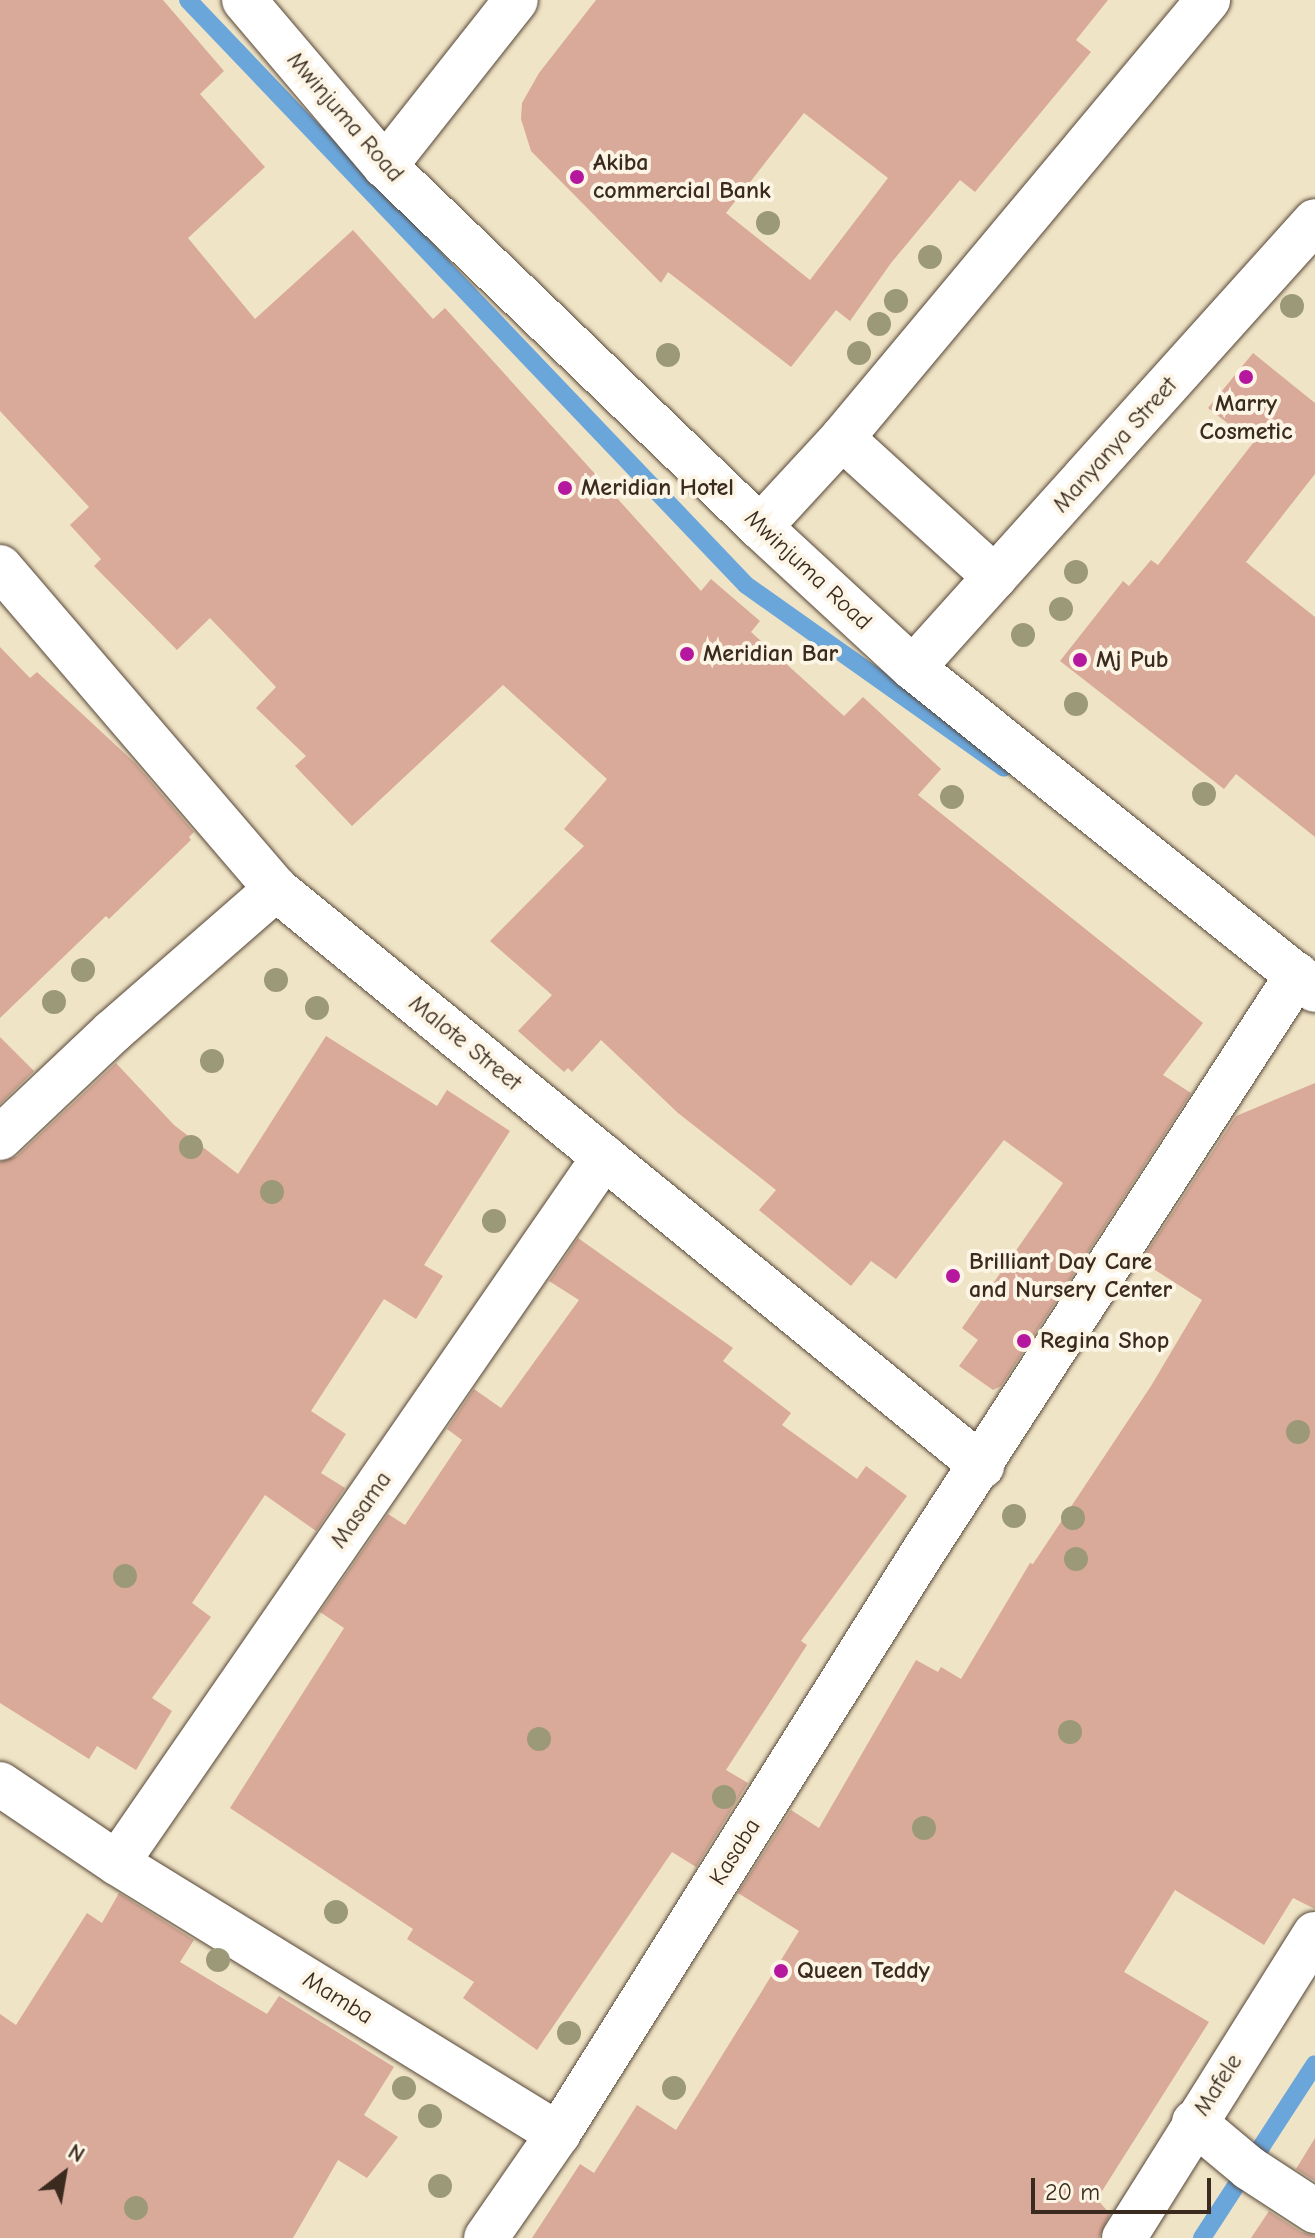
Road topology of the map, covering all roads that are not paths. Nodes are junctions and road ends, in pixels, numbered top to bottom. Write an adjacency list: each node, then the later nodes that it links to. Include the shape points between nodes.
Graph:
1 (244, 0): 4 (street, Mwinjuma Road)
2 (516, 0): 4 (street)
3 (1208, 0): 6 (street)
4 (385, 166): 7 (street, Mwinjuma Road)
5 (1315, 221): 9 (street, Manyanya Street)
6 (842, 438): 7 (street); 9 (street)
7 (760, 527): 10 (street, Mwinjuma Road)
8 (0, 567): 11 (street, Malote Street)
9 (995, 577): 10 (street, Manyanya Street)
10 (913, 668): 12 (street, Mwinjuma Road)
11 (276, 889): 13 (street); 14 (street, Malote Street)
12 (1306, 982): 15 (street, Kasaba)
13 (0, 1138)
14 (604, 1157): 15 (street, Malote Street); 17 (street, Masama)
15 (982, 1466): 20 (street, Kasaba)
16 (0, 1784): 17 (street, Mamba)
17 (117, 1863): 20 (street, Mamba)
18 (1315, 1934): 19 (street, Mafele)
19 (1194, 2122): 21 (street, via 1249,2168); 23 (street, Mafele)
20 (558, 2134): 22 (street, Kasaba)
21 (1315, 2211)
22 (486, 2238)
23 (1124, 2238)

